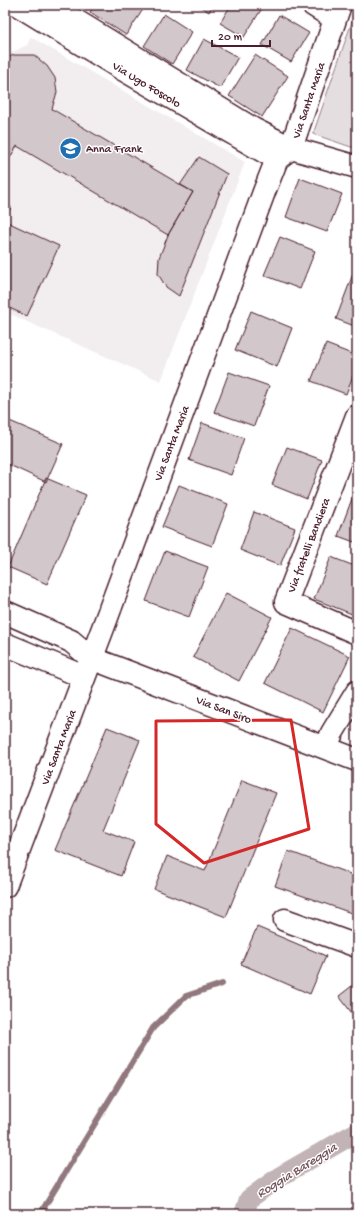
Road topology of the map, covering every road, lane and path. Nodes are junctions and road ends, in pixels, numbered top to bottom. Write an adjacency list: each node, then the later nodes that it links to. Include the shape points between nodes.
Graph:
1 (18, 5): 5 (street, Via Ugo Foscolo, via 131,74)
2 (50, 5): 5 (street, Via Ugo Foscolo, via 253,129)
3 (313, 5): 4 (street)
4 (338, 12): 5 (street, Via Santa Maria)
5 (284, 154): 6 (street); 11 (street, Via Santa Maria)
6 (357, 167)
7 (357, 416): 9 (street, Via fratelli Bandiera, via 286,602)
8 (5, 612): 11 (street, via 71,641)
9 (357, 633)
10 (5, 644): 11 (street, Via San Siro)
11 (88, 668): 13 (street, Via San Siro); 15 (street, Via Santa Maria)
12 (357, 692): 13 (street, via 332,733)
13 (326, 748): 14 (street, Via San Siro)
14 (357, 760)
15 (5, 886)
16 (285, 920): 17 (street)
17 (357, 946)

